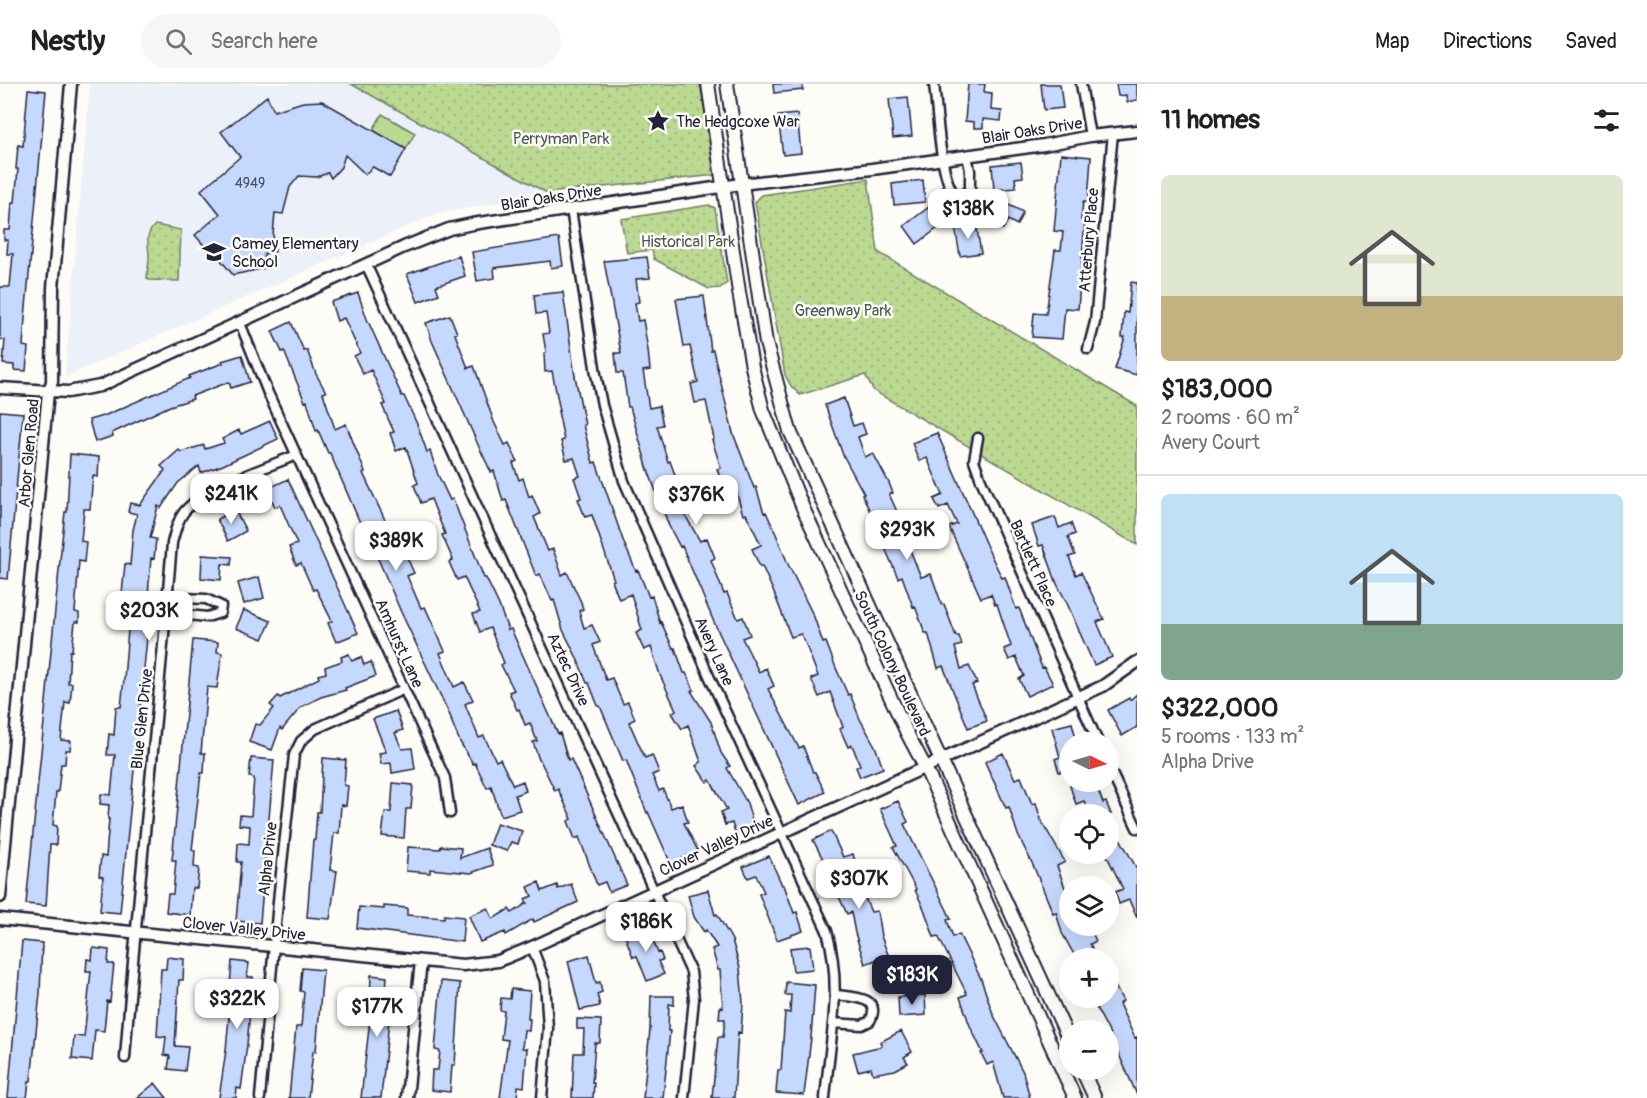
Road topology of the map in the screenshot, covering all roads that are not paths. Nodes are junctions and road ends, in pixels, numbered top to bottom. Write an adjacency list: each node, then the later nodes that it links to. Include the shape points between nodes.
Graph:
1 (71, 84): 18 (street, Arbor Glen Road, via 53,288 52,382)
2 (708, 84): 12 (main road, South Colony Boulevard)
3 (727, 84): 11 (main road, South Colony Boulevard)
4 (934, 84): 10 (street)
5 (1081, 84): 8 (street)
6 (1137, 131): 7 (street, Blair Oaks Drive)
7 (1113, 133): 8 (street, Blair Oaks Drive); 16 (street, Atterbury Place, via 1095,322)
8 (1090, 136): 9 (street, Blair Oaks Drive)
9 (967, 156): 10 (street, Blair Oaks Drive); 10 (street, via 970,189 963,196 951,189)
10 (943, 159): 11 (street, Blair Oaks Drive)
11 (741, 184): 12 (street, Blair Oaks Drive); 27 (main road, South Colony Boulevard, via 766,344 790,431)
12 (723, 187): 13 (street, Blair Oaks Drive); 28 (main road, South Colony Boulevard, via 752,367 763,410 803,508)
13 (571, 209): 14 (street, Blair Oaks Drive, via 449,229); 32 (street, Avery Lane, via 602,405 624,481)
14 (366, 264): 15 (street, Blair Oaks Drive); 33 (street, Aztec Drive)
15 (240, 323): 18 (street, Blair Oaks Drive, via 100,386 76,392); 20 (street, Amhurst Lane)
16 (1088, 349)
17 (0, 388): 18 (street, Blair Oaks Drive)
18 (48, 392): 34 (street, Arbor Glen Road)
19 (978, 438): 25 (street, Bartlett Place, via 974,460 981,480)
20 (296, 454): 21 (street, Blue Glen Drive, via 204,495 183,513 172,543); 24 (street, Amhurst Lane)
21 (168, 597): 22 (street); 36 (street, Blue Glen Drive)
22 (182, 598)
23 (1137, 662): 25 (street, Clover Valley Drive, via 1103,686)
24 (404, 689): 30 (street, Amhurst Lane, via 445,778); 37 (street, Alpha Drive, via 315,729 301,741 294,755)
25 (1078, 697): 26 (street, Bartlett Place); 27 (street, Clover Valley Drive)
26 (1094, 732)
27 (941, 759): 28 (street, Clover Valley Drive); 41 (main road, South Colony Boulevard)
28 (925, 767): 32 (street, Clover Valley Drive); 44 (main road, South Colony Boulevard)
29 (1119, 789): 31 (street)
30 (450, 813)
31 (1137, 828)
32 (781, 831): 33 (street, Clover Valley Drive); 40 (street, Avery Lane, via 827,931)
33 (654, 891): 38 (street, Clover Valley Drive); 50 (street, Aztec Drive, via 693,983)
34 (0, 897)
35 (0, 919): 36 (street, Clover Valley Drive)
36 (135, 932): 37 (street, Clover Valley Drive); 45 (street, Blue Glen Drive)
37 (274, 946): 39 (street, Clover Valley Drive); 47 (street, Alpha Drive)
38 (532, 947): 39 (street, Clover Valley Drive, via 489,963); 49 (street, via 545,981)
39 (421, 961): 48 (street)
40 (836, 995): 42 (street, Avery Lane); 42 (street, via 864,999 871,1004 873,1013 870,1021 862,1025)
41 (1059, 1020)
42 (833, 1023): 51 (street, Avery Lane)
43 (1059, 1038): 44 (main road)
44 (1048, 1039): 52 (main road, South Colony Boulevard)
45 (125, 1058)
46 (1087, 1080): 53 (main road)
47 (260, 1098)
48 (407, 1098)
49 (542, 1098)
50 (684, 1098)
51 (825, 1098)
52 (1075, 1098)
53 (1095, 1098)

